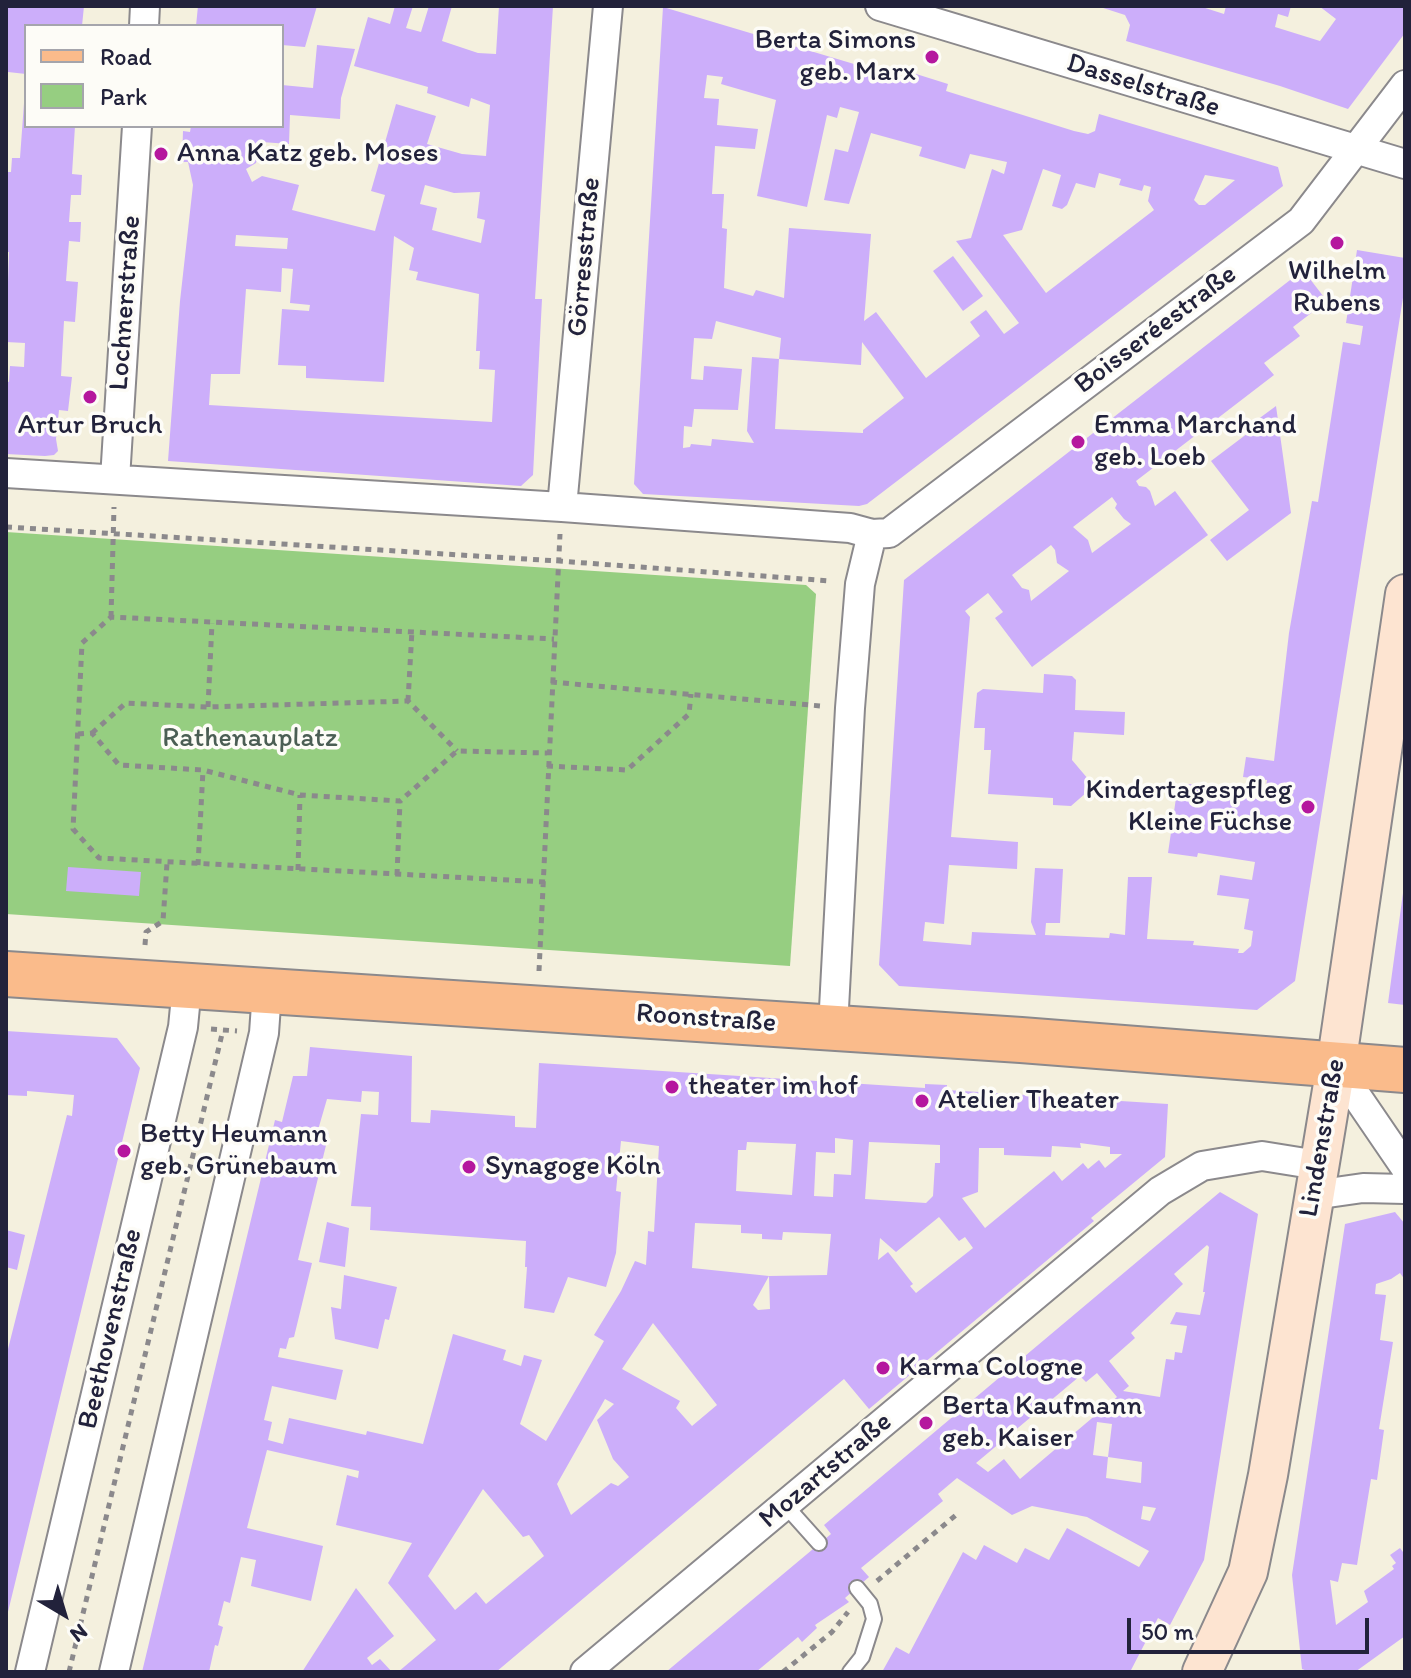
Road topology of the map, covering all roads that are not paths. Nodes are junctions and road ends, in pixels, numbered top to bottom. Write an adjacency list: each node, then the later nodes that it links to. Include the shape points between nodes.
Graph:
1 (608, 6): 9 (street, Görresstraße)
2 (880, 6): 5 (street, Dasselstraße)
3 (1405, 85): 5 (street, Boisseréestraße)
4 (137, 128): 8 (street, Lochnerstraße)
5 (1354, 150): 6 (street, Dasselstraße); 10 (street, Boisseréestraße, via 1301,221 889,533)
6 (1405, 164)
7 (6, 473): 8 (street)
8 (115, 479): 9 (street)
9 (562, 507): 10 (street, via 850,528)
10 (872, 534): 15 (street, via 860,584 850,708)
11 (1405, 594): 16 (main road, Lindenstraße)
12 (6, 974): 14 (main road, Roonstraße, via 142,983)
13 (267, 991): 14 (main road, Roonstraße); 15 (main road, Roonstraße); 25 (street, via 264,1033)
14 (185, 1006): 24 (street, Beethovenstraße)
15 (833, 1027): 16 (main road, Roonstraße)
16 (1336, 1066): 17 (main road, Roonstraße); 18 (street); 19 (main road, Lindenstraße)
17 (1405, 1070)
18 (1405, 1167)
19 (1316, 1180): 20 (street, Mozartstraße); 21 (street, Mozartstraße, via 1262,1156 1202,1166 1160,1191); 28 (main road, Lindenstraße, via 1252,1557)
20 (1405, 1189)
21 (785, 1505): 22 (lane); 26 (street, Mozartstraße)
22 (819, 1543)
23 (857, 1588): 27 (lane, via 874,1619 862,1657)
24 (30, 1672)
25 (114, 1672)
26 (585, 1672)
27 (850, 1672)
28 (1202, 1672)

